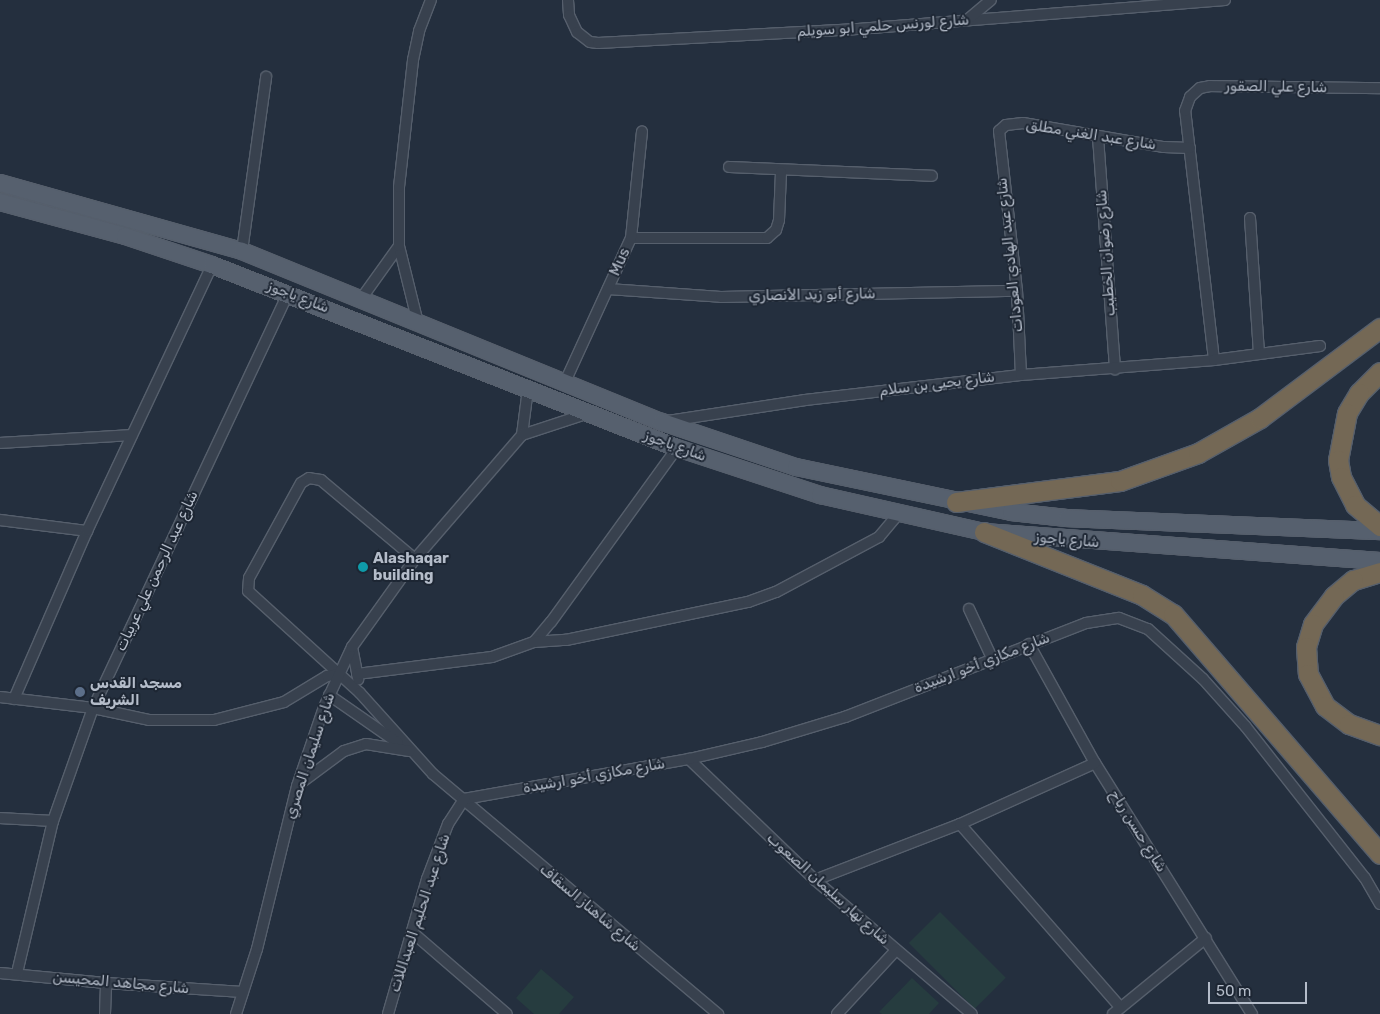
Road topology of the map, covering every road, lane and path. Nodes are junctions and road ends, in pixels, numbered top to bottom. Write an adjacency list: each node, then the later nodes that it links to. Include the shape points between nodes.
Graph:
1 (431, 0): 19 (street, via 419,32 407,98 401,160)
2 (568, 0): 5 (street, شارع لورنس حلمي ابو سويلم, via 569,15 577,32 590,42 598,43)
3 (991, 0): 5 (street)
4 (1225, 0): 5 (street, شارع لورنس حلمي ابو سويلم)
5 (966, 20)
6 (266, 77): 20 (street)
7 (1380, 88): 11 (street, شارع علي الصقور, via 1210,86 1190,97 1185,111)
8 (642, 132): 18 (street, Mus)
9 (998, 136): 10 (street, شارع عبد الغني مطلق, via 1002,127 1017,123); 23 (street, شارع عبد الهادي العودات)
10 (1098, 137): 11 (street, شارع عبد الغني مطلق); 31 (street, شارع رضوان الخطيب)
11 (1190, 148): 30 (street)
12 (729, 167): 13 (street)
13 (781, 172): 14 (street); 18 (street, via 776,230 767,238)
14 (932, 176)
15 (0, 183): 20 (main road, شارع ياجوز)
16 (0, 202): 21 (main road, شارع ياجوز, via 125,236)
17 (1250, 218): 29 (street)
18 (631, 238): 22 (street, Mus)
19 (399, 246): 25 (street); 26 (street)
20 (242, 251): 25 (main road, شارع ياجوز)
21 (212, 266): 24 (main road, شارع ياجوز); 39 (street)
22 (608, 289): 23 (street, شارع أبو زيد الأنصاري, via 720,297); 34 (street, Mus)
23 (1017, 291): 33 (street, شارع عبد الهادي العودات)
24 (288, 293): 35 (main road, شارع ياجوز); 63 (street, شارع عبد الرحمن علي عربيات)
25 (361, 298): 26 (main road, شارع ياجوز)
26 (418, 323): 34 (main road, شارع ياجوز)
27 (1380, 328): 42 (highway, via 1260,418 1198,453 1120,481)
28 (1320, 346): 29 (street, شارع يحيى بن سلام)
29 (1259, 354): 30 (street, شارع يحيى بن سلام)
30 (1214, 360): 31 (street, شارع يحيى بن سلام)
31 (1115, 369): 33 (street, شارع يحيى بن سلام)
32 (1380, 372): 45 (highway, via 1359,393 1347,413 1338,460 1340,477 1355,505)
33 (1021, 375): 37 (street, شارع يحيى بن سلام, via 805,400)
34 (565, 382): 37 (main road, شارع ياجوز)
35 (528, 389): 36 (main road, شارع ياجوز); 38 (street)
36 (590, 413): 38 (street); 41 (main road, شارع ياجوز)
37 (662, 422): 42 (main road, شارع ياجوز, via 796,467)
38 (522, 435): 49 (street, شارع سليمان المصري)
39 (132, 436): 40 (street); 46 (street)
40 (0, 443)
41 (677, 448): 43 (main road, شارع ياجوز, via 820,495); 53 (street, via 552,622)
42 (956, 502): 47 (main road, شارع ياجوز, via 1067,518)
43 (898, 514): 48 (main road, شارع ياجوز); 53 (street, via 871,542 776,592 748,602 566,640)
44 (0, 520): 46 (street)
45 (1380, 526)
46 (88, 531): 62 (street)
47 (1380, 531)
48 (984, 532): 50 (main road, شارع ياجوز); 73 (highway, via 1142,595 1173,614)
49 (415, 559): 55 (street, شارع سليمان المصري); 57 (street, via 321,480 310,478 301,483 249,578 248,591)
50 (1380, 561)
51 (1380, 572): 64 (highway, via 1353,580 1334,596 1313,624 1306,647 1308,674 1325,706 1349,724)
52 (969, 609): 56 (street)
53 (534, 642): 58 (street, via 492,657)
54 (1029, 644): 56 (street, شارع مكازي أخو ارشيدة); 67 (street, شارع حسن رباح); 75 (street, شارع مكازي أخو ارشيدة, via 1110,618 1129,620 1148,629 1182,657 1246,727 1365,878)
55 (352, 647): 57 (street, شارع سليمان المصري); 58 (street)
56 (992, 658): 66 (street, شارع مكازي أخو ارشيدة, via 845,717)
57 (339, 674): 59 (street); 60 (street, شارع سليمان المصري); 63 (street, via 327,676 284,702 214,720 149,720)
58 (356, 674): 59 (street)
59 (360, 693): 65 (street)
60 (329, 695): 65 (street); 68 (street, شارع سليمان المصري)
61 (0, 697): 62 (street)
62 (14, 699): 63 (street)
63 (93, 708): 71 (street, شارع عبد الرحمن علي عربيات)
64 (1380, 735)
65 (409, 751): 68 (street, via 366,744 329,760); 69 (street)
66 (689, 759): 69 (street, شارع مكازي أخو ارشيدة); 74 (street, شارع نهار سليمان الصعوب)
67 (1095, 763): 72 (street); 77 (street, شارع حسن رباح)
68 (297, 786): 82 (street, شارع سليمان المصري)
69 (464, 799): 76 (street, شارع عبد الحليم العبداللات, via 448,824); 88 (street, شارع شاهناز السقاف)
70 (0, 818): 71 (street)
71 (53, 821): 80 (street, شارع عبد الرحمن علي عربيات)
72 (960, 824): 74 (street); 83 (street)
73 (1380, 854)
74 (815, 880): 78 (street, شارع نهار سليمان الصعوب)
75 (1380, 904)
76 (412, 932): 86 (street, شارع عبد الحليم العبداللات); 87 (street)
77 (1206, 938): 83 (street); 91 (street, شارع حسن رباح)
78 (896, 950): 89 (street); 90 (street, شارع نهار سليمان الصعوب)
79 (0, 973): 80 (street, شارع مجاهد المحيسن)
80 (17, 973): 81 (street, شارع مجاهد المحيسن)
81 (106, 984): 82 (street, شارع مجاهد المحيسن); 84 (street)
82 (243, 992): 85 (street, شارع سليمان المصري)
83 (1116, 1011)
84 (105, 1014)
85 (236, 1014)
86 (388, 1014)
87 (507, 1014)
88 (718, 1014)
89 (836, 1014)
90 (972, 1014)
91 (1252, 1014)

